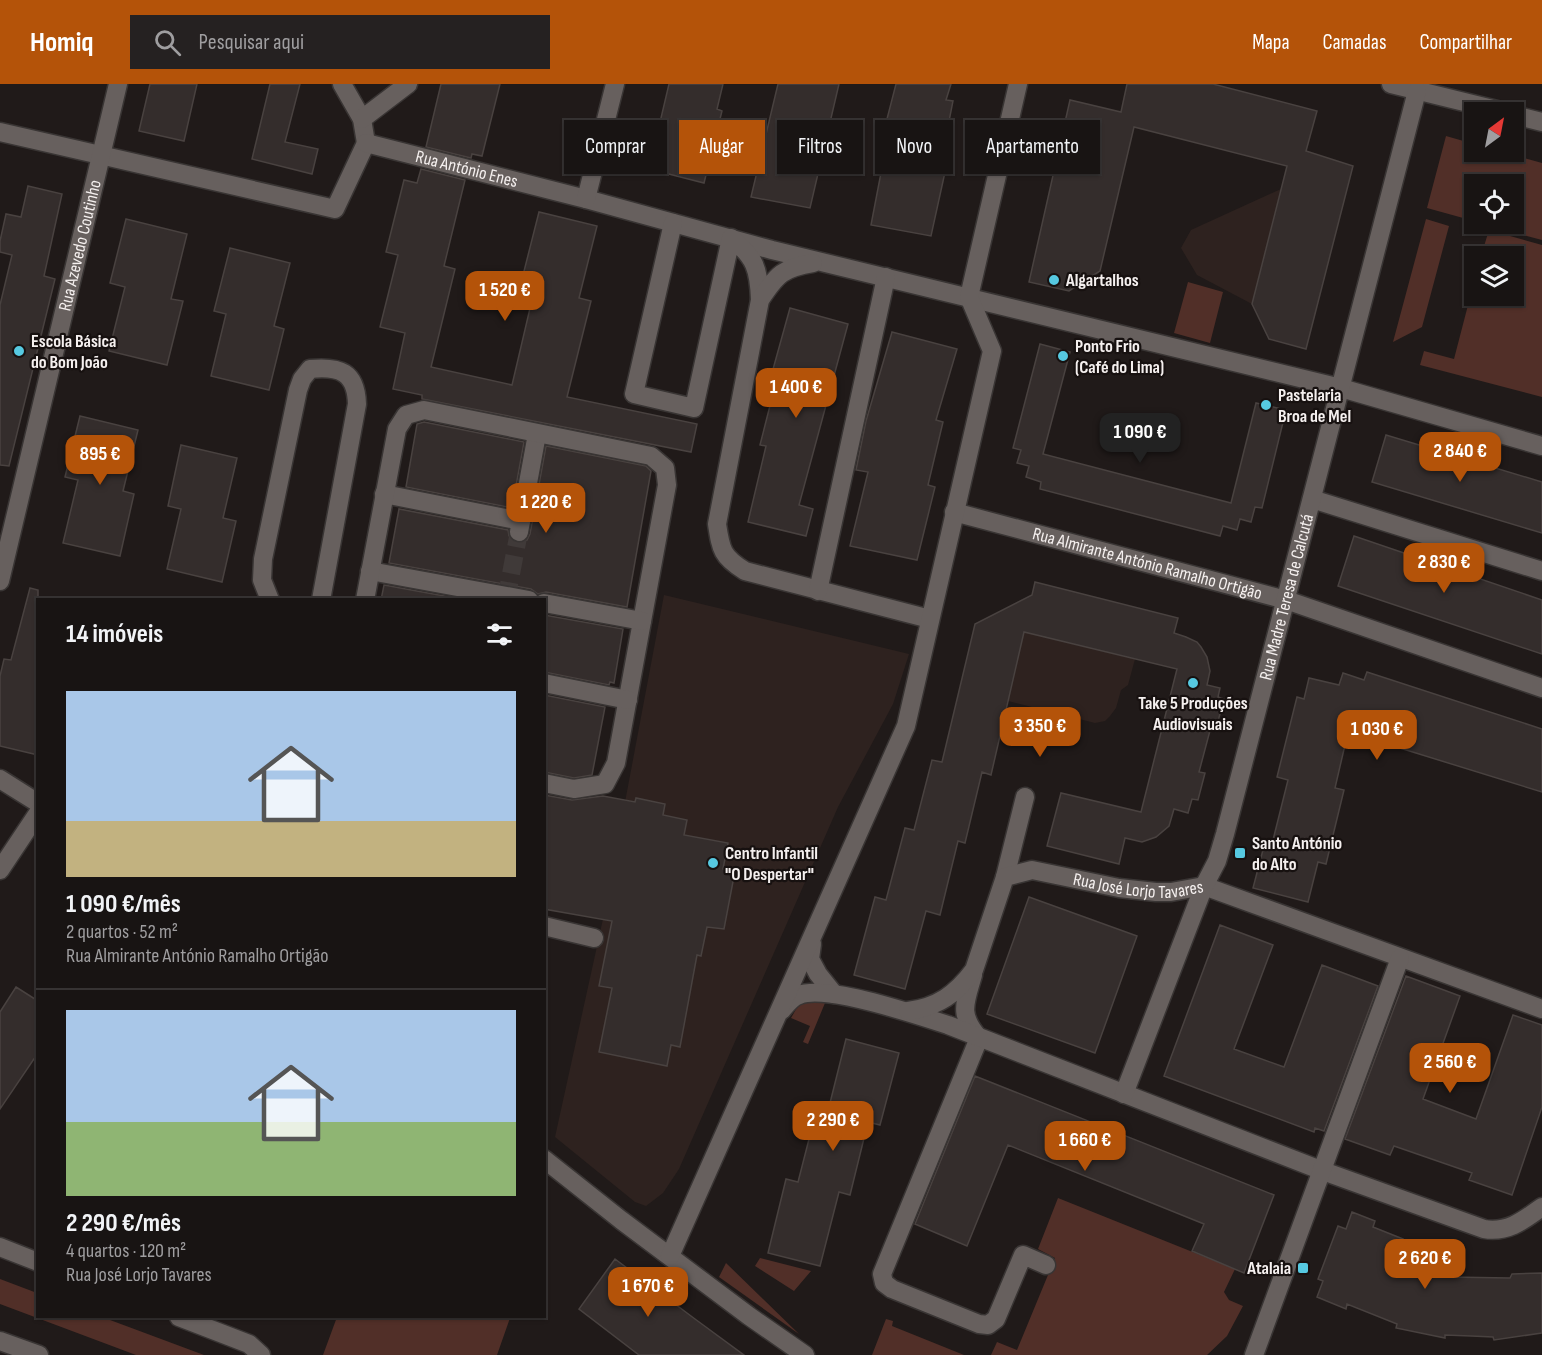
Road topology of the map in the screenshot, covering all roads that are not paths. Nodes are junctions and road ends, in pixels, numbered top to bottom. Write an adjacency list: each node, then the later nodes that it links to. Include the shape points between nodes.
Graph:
1 (118, 84): 14 (street, Rua Azevedo Coutinho)
2 (342, 84): 10 (street)
3 (408, 84): 10 (street)
4 (615, 84): 15 (street)
5 (1017, 84): 20 (street)
6 (1391, 84): 7 (street)
7 (1417, 91): 8 (street); 22 (street, Rua Madre Teresa de Calcutá)
8 (1464, 102)
9 (1524, 118): 11 (street)
10 (362, 119): 13 (street)
11 (1542, 122)
12 (0, 132): 14 (street)
13 (366, 143): 14 (street, via 335,208); 15 (street, Rua António Enes)
14 (100, 156): 30 (street, Rua Azevedo Coutinho)
15 (586, 199): 16 (street, Rua António Enes)
16 (673, 223): 17 (street, Rua António Enes); 17 (street, via 634,394 694,408)
17 (731, 238): 18 (street, Rua António Enes); 21 (street, via 754,263 759,274)
18 (823, 261): 19 (street, Rua António Enes); 21 (street, via 791,267 773,280)
19 (886, 277): 20 (street, Rua António Enes); 31 (street)
20 (969, 297): 22 (street, Rua António Enes); 27 (street, via 992,351)
21 (760, 300): 31 (street, via 717,524 720,544 729,561 745,571)
22 (1341, 388): 24 (street, Rua António Enes); 26 (street, Rua Madre Teresa de Calcutá)
23 (537, 434): 25 (street, via 424,410 406,415 397,429); 25 (street, via 520,526); 39 (street, via 651,456 665,468 667,485)
24 (1542, 446)
25 (384, 494): 28 (street)
26 (1312, 499): 29 (street); 36 (street, Rua Madre Teresa de Calcutá)
27 (954, 512): 36 (street, Rua Almirante António Ramalho Ortigão); 38 (street)
28 (370, 571): 34 (street); 35 (street)
29 (1542, 571)
30 (0, 581)
31 (818, 591): 38 (street)
32 (269, 598): 33 (street, via 262,580 263,559 298,390 310,369 327,367 344,372 357,388 357,404)
33 (321, 598)
34 (364, 598)
35 (518, 598)
36 (1286, 600): 41 (street, Rua Almirante António Ramalho Ortigão); 50 (street, Rua Madre Teresa de Calcutá, via 1225,834)
37 (546, 603): 39 (street)
38 (930, 619): 52 (street, via 906,726)
39 (642, 621): 42 (street)
40 (546, 683): 42 (street)
41 (1542, 688)
42 (628, 700): 44 (street, via 616,764 605,784 574,789)
43 (0, 779): 46 (street)
44 (546, 783)
45 (1025, 797): 49 (street)
46 (36, 802)
47 (36, 816): 48 (street)
48 (0, 870)
49 (1005, 877): 50 (street, Rua José Lorjo Tavares, via 1032,870 1156,892); 55 (street)
50 (1204, 886): 54 (street, Rua José Lorjo Tavares); 61 (street, Rua Madre Teresa de Calcutá)
51 (546, 926): 53 (street)
52 (813, 937): 56 (street, via 810,959); 59 (street)
53 (594, 938)
54 (1400, 958): 57 (street, Rua José Lorjo Tavares); 63 (street)
55 (974, 970): 58 (street, via 945,1000); 60 (street, via 964,1014)
56 (834, 994): 58 (street); 59 (street, via 799,995)
57 (1542, 1009)
58 (904, 1011): 60 (street)
59 (776, 1018): 66 (street)
60 (978, 1038): 61 (street); 68 (street, via 882,1274 884,1283 988,1325 996,1319 1023,1255)
61 (1124, 1094): 63 (street)
62 (546, 1161): 66 (street)
63 (1323, 1171): 64 (street, via 1493,1231 1512,1227); 74 (street)
64 (1542, 1208)
65 (0, 1247): 67 (street)
66 (670, 1256): 73 (street)
67 (36, 1261)
68 (1046, 1265)
69 (182, 1318): 72 (street, via 249,1344)
70 (0, 1341): 71 (street)
71 (39, 1355)
72 (261, 1355)
73 (805, 1355)
74 (1254, 1355)

